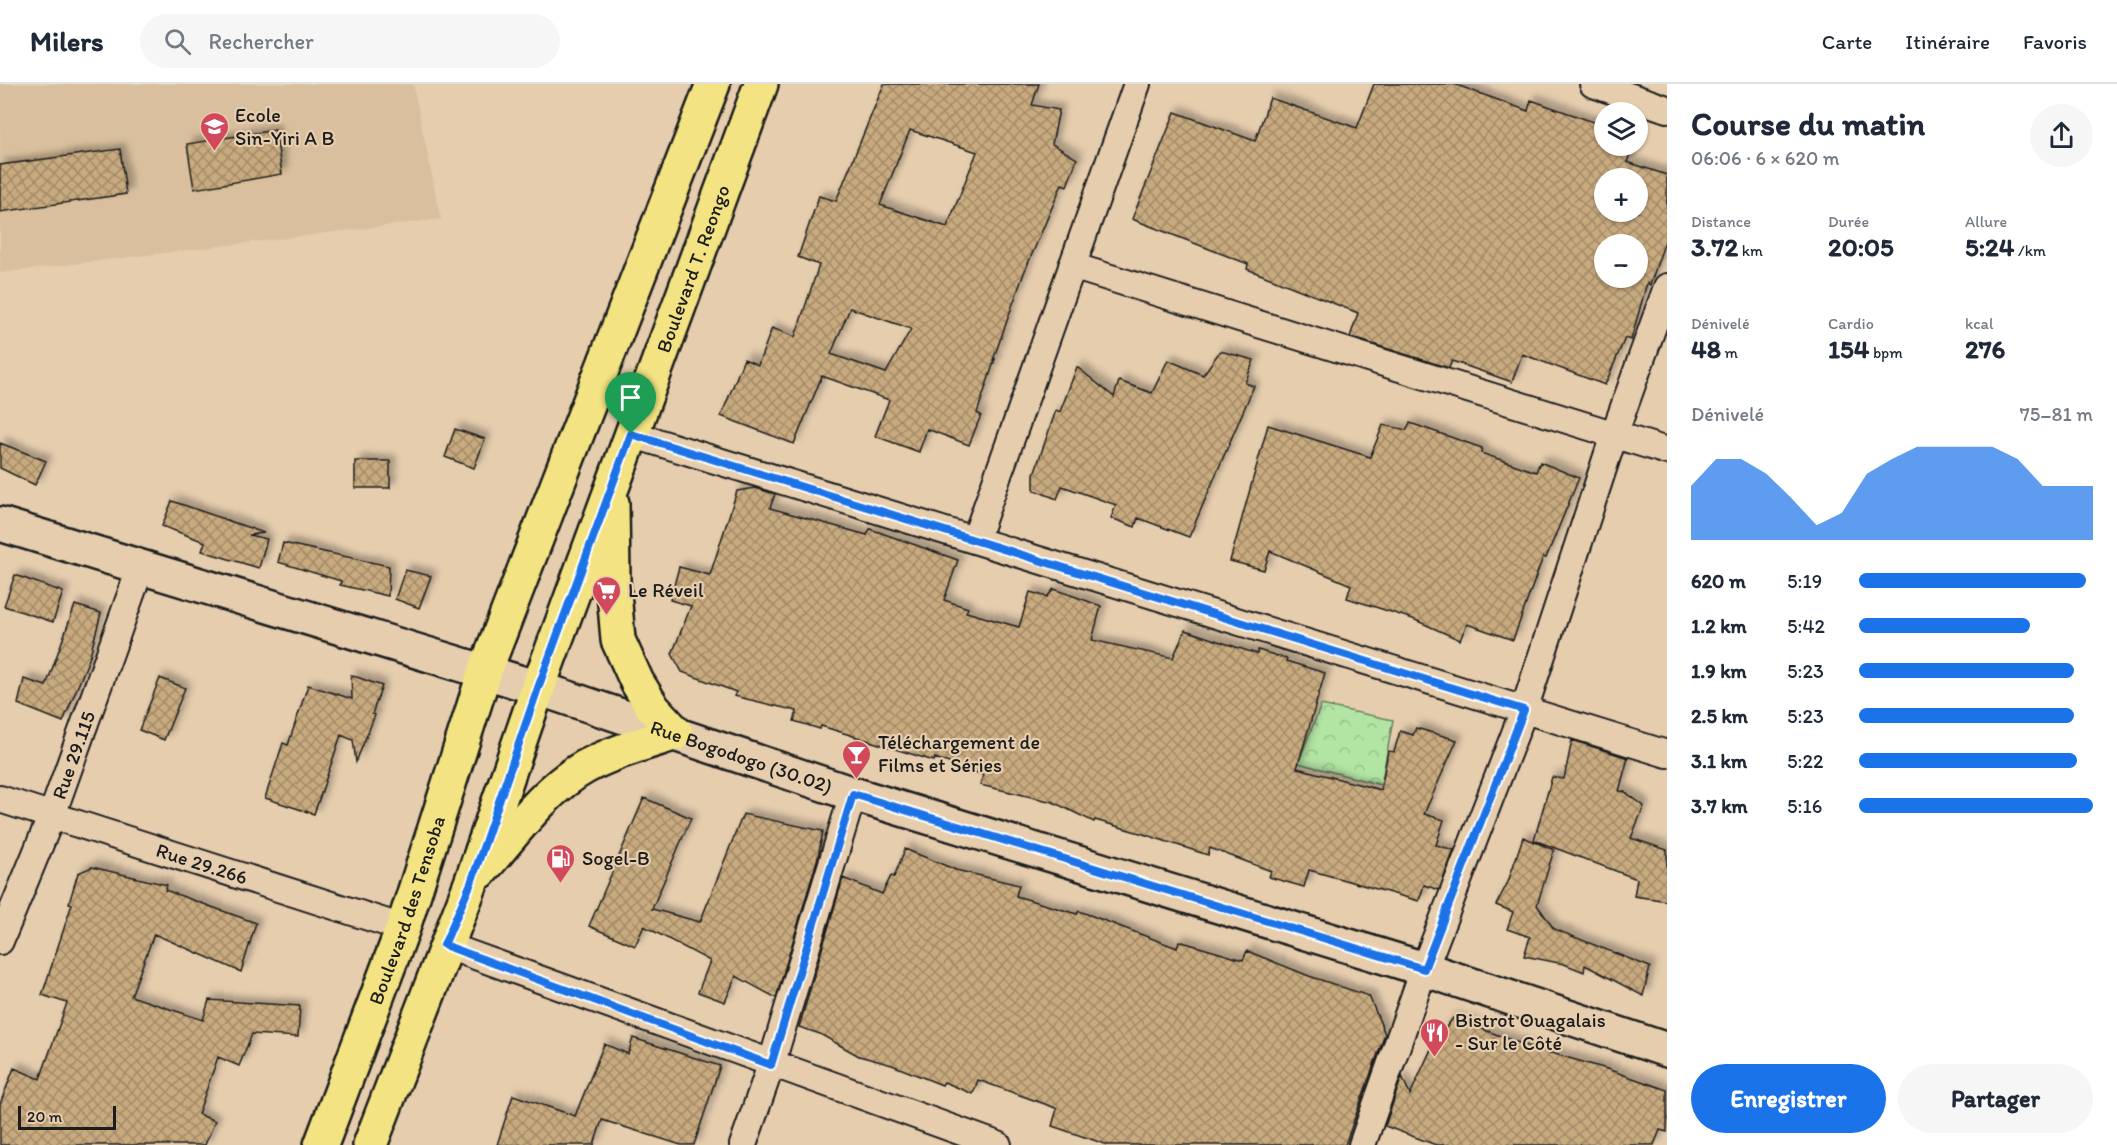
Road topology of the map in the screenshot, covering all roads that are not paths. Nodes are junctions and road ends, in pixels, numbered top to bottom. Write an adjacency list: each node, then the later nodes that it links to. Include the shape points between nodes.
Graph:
1 (713, 84): 15 (main road)
2 (761, 84): 8 (main road, Boulevard T. Reongo)
3 (1137, 84): 6 (street)
4 (1593, 84): 5 (street)
5 (1667, 109)
6 (1072, 266): 9 (street); 13 (street)
7 (1667, 288): 9 (street)
8 (631, 434): 11 (main road, Boulevard T. Reongo); 13 (street)
9 (1614, 435): 10 (street); 17 (street)
10 (1667, 451)
11 (612, 483): 16 (main road, Boulevard T. Reongo); 18 (main road, via 618,640 647,699)
12 (0, 524): 14 (street, Rue Bogodogo (30.02))
13 (975, 540): 17 (street)
14 (141, 569): 15 (street, Rue Bogodogo (30.02)); 22 (street, Rue 29.115)
15 (485, 671): 16 (street, Rue Bogodogo (30.02)); 24 (main road, Boulevard des Tensoba)
16 (538, 688): 18 (street, Rue Bogodogo (30.02)); 23 (main road)
17 (1524, 710): 19 (street); 27 (street)
18 (676, 733): 20 (street, Rue Bogodogo (30.02)); 23 (main road, via 615,754 565,780)
19 (1667, 754)
20 (853, 794): 27 (street, Rue Bogodogo (30.02)); 29 (street)
21 (0, 799): 22 (street, Rue 29.266)
22 (52, 815): 24 (street, Rue 29.266); 25 (street, Rue 29.115)
23 (471, 883): 26 (main road)
24 (403, 928): 30 (main road, Boulevard des Tensoba)
25 (0, 941)
26 (444, 945): 29 (street); 31 (main road)
27 (1424, 969): 28 (street, Rue Bogodogo (30.02)); 34 (street)
28 (1667, 1050)
29 (771, 1065): 32 (street); 33 (street)
30 (321, 1145)
31 (370, 1145)
32 (743, 1145)
33 (998, 1145)
34 (1362, 1145)

